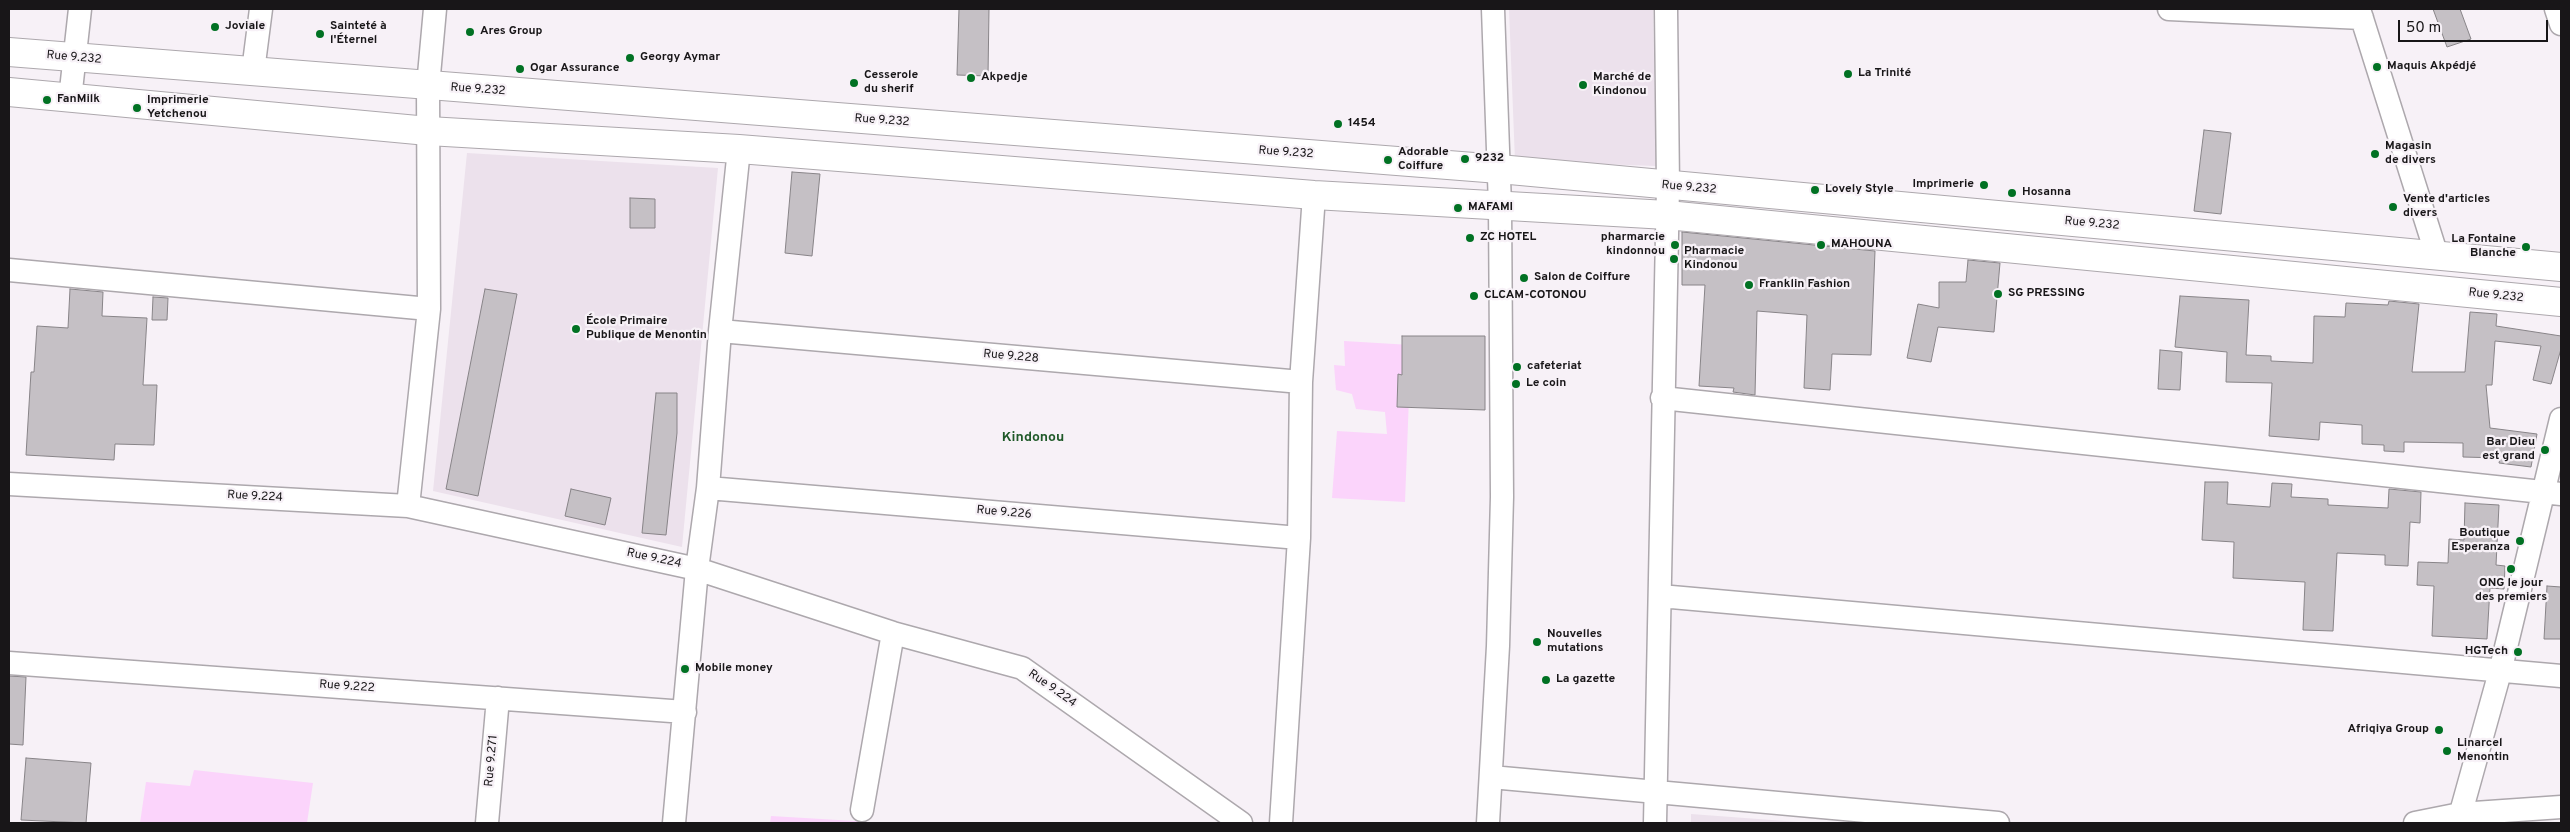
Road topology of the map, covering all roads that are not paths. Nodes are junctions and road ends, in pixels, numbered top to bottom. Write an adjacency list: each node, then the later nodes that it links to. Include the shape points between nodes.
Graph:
1 (80, 9): 11 (street)
2 (260, 9): 12 (street)
3 (435, 9): 13 (street)
4 (1493, 9): 18 (street)
5 (1666, 9): 19 (street)
6 (2169, 9): 8 (street)
7 (2556, 9): 9 (street)
8 (2361, 13): 23 (street)
9 (2561, 24)
10 (9, 52): 11 (street, Rue 9.232)
11 (75, 58): 12 (street, Rue 9.232); 15 (street)
12 (253, 71): 13 (street, Rue 9.232)
13 (428, 86): 16 (street); 18 (street, Rue 9.232)
14 (9, 92): 15 (street, Rue 9.232)
15 (70, 99): 16 (street, Rue 9.232)
16 (428, 131): 17 (street, Rue 9.232); 27 (street)
17 (738, 149): 20 (street, Rue 9.232); 28 (street)
18 (1499, 169): 19 (street, Rue 9.232); 21 (street)
19 (1668, 186): 22 (street); 23 (street, Rue 9.232)
20 (1314, 195): 21 (street, Rue 9.232); 29 (street)
21 (1500, 206): 22 (street, Rue 9.232); 45 (street, via 1502,497)
22 (1667, 215): 26 (street, Rue 9.232); 30 (street)
23 (2437, 256): 24 (street, Rue 9.232)
24 (2561, 267)
25 (9, 270): 27 (street)
26 (2561, 302)
27 (429, 309): 35 (street)
28 (720, 331): 29 (street, Rue 9.228); 33 (street)
29 (1302, 382): 36 (street)
30 (1662, 398): 34 (street); 38 (street)
31 (2561, 419): 34 (street)
32 (9, 484): 35 (street, Rue 9.224)
33 (708, 488): 36 (street, Rue 9.226); 37 (street)
34 (2552, 494): 41 (street)
35 (408, 506): 37 (street, Rue 9.224)
36 (1299, 538): 53 (street)
37 (697, 569): 39 (street, Rue 9.224); 44 (street)
38 (1660, 596): 41 (street); 46 (street)
39 (893, 633): 48 (street); 52 (street, Rue 9.224, via 1022,668)
40 (9, 663): 43 (street, Rue 9.222)
41 (2500, 672): 42 (street); 49 (street)
42 (2561, 676)
43 (498, 698): 44 (street, Rue 9.222); 50 (street, Rue 9.271)
44 (685, 712): 51 (street)
45 (1491, 777): 46 (street); 54 (street)
46 (1656, 792): 55 (street); 56 (street)
47 (2561, 807): 49 (street)
48 (862, 810)
49 (2459, 819): 57 (street)
50 (486, 823)
51 (674, 823)
52 (1241, 823)
53 (1281, 823)
54 (1488, 823)
55 (1655, 823)
56 (1998, 823)
57 (2415, 823)

